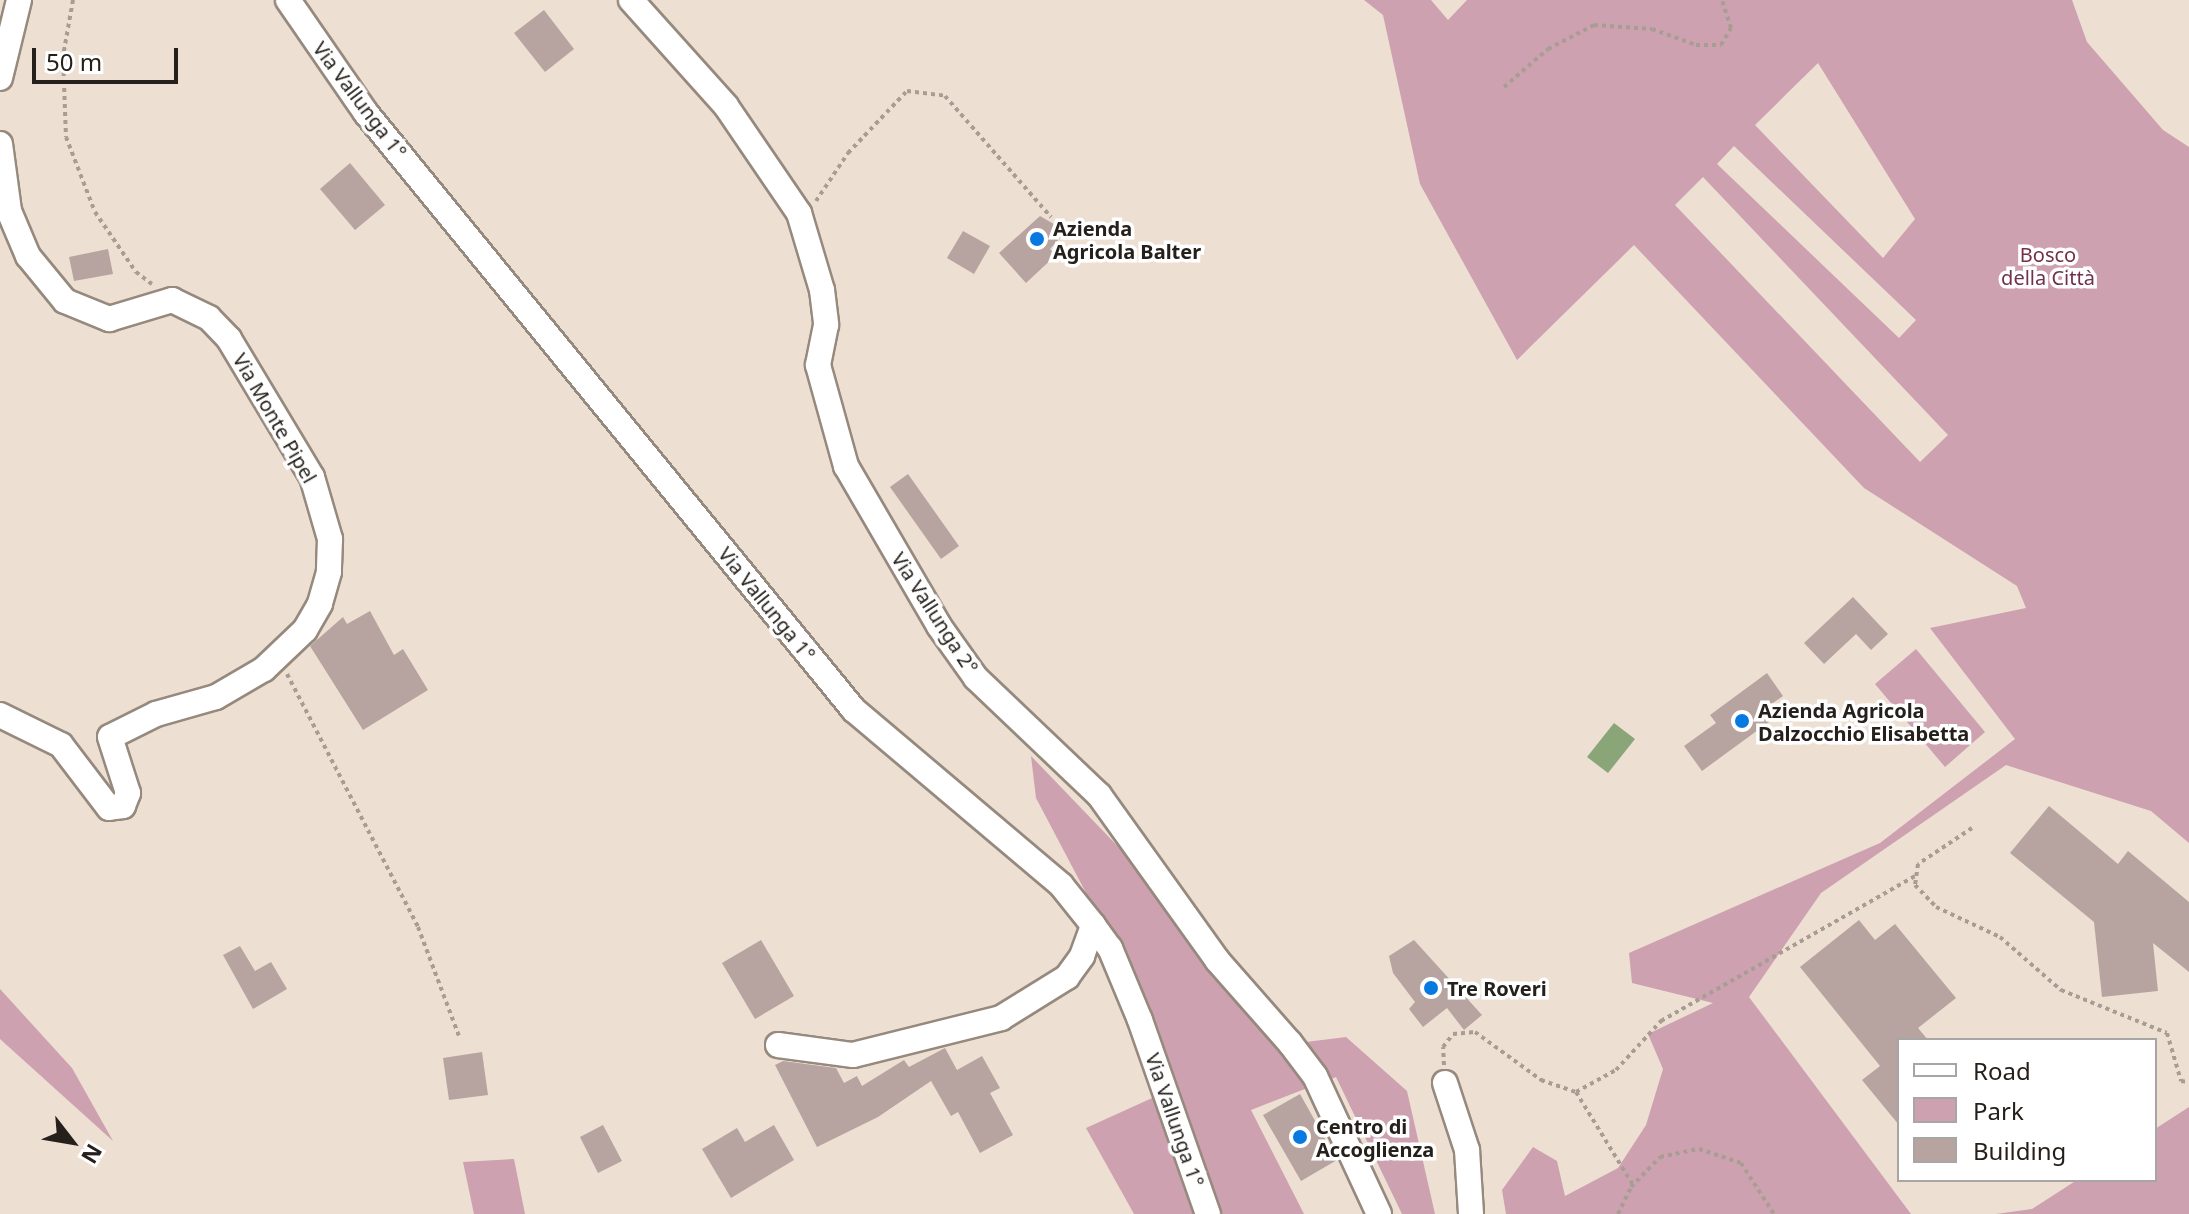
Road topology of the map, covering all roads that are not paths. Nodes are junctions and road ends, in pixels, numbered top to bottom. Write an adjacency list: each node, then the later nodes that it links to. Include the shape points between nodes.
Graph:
1 (19, 0): 4 (street)
2 (288, 0): 7 (street, Via Vallunga 1°, via 366,113 854,710 1061,885)
3 (631, 0): 11 (street, Via Vallunga 2°, via 726,106 799,213 822,290 826,325 818,365 846,466 939,626 976,678 1099,795 1217,960 1315,1076)
4 (0, 78)
5 (0, 144): 6 (street, Via Monte Pipel, via 12,218 28,256 65,301 109,319 172,300 209,318 229,339 312,477 324,507 329,572 305,630 282,652 216,697 156,714 110,737 128,793 123,806 109,808 61,745)
6 (0, 715)
7 (1093, 925): 8 (street, via 1082,956 1067,977 1001,1018 853,1055); 10 (street, Via Vallunga 1°, via 1110,948 1140,1020)
8 (778, 1045)
9 (1445, 1083): 12 (street, via 1467,1150)
10 (1208, 1214)
11 (1379, 1214)
12 (1471, 1214)

